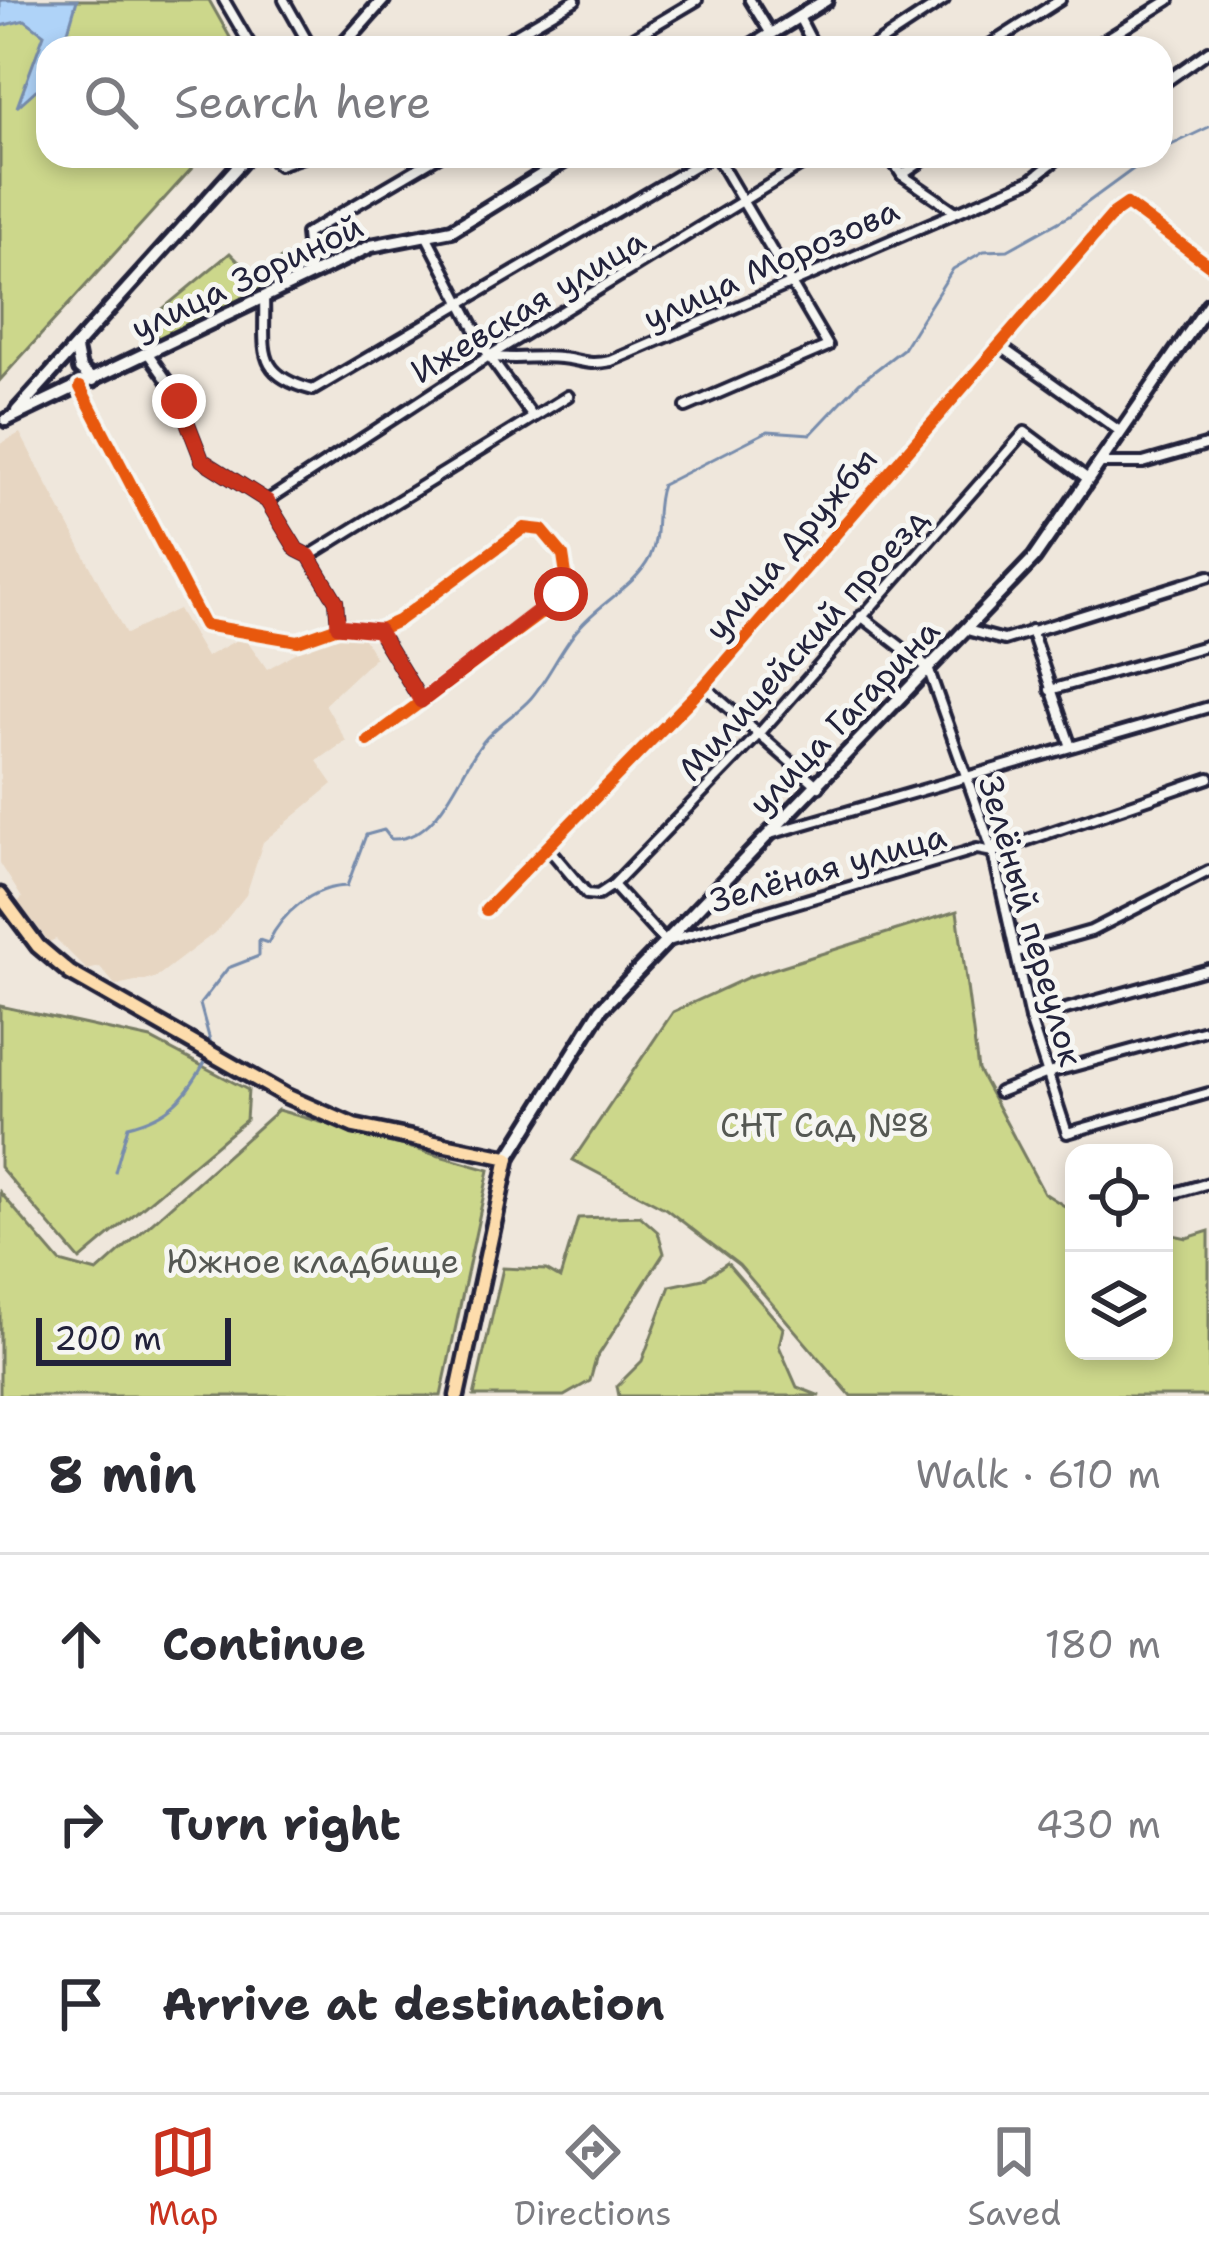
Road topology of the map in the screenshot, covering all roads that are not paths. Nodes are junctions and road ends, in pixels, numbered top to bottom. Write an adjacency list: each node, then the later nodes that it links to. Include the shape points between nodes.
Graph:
1 (224, 0): 13 (street)
2 (284, 0): 14 (street)
3 (382, 0): 15 (main road)
4 (574, 0): 16 (street)
5 (697, 0): 17 (street)
6 (750, 0): 12 (street)
7 (826, 0): 11 (main road)
8 (944, 0): 20 (street)
9 (1060, 0): 21 (street)
10 (1169, 0): 22 (street)
11 (798, 17): 12 (main road); 19 (street)
12 (771, 34): 18 (main road)
13 (245, 36)
14 (304, 36)
15 (350, 36)
16 (519, 36)
17 (636, 36)
18 (768, 36)
19 (808, 36)
20 (889, 36)
21 (1004, 36)
22 (1111, 36)
23 (1209, 50): 24 (street)
24 (1173, 76)
25 (236, 168): 45 (main road)
26 (419, 168): 39 (street, via 306,234)
27 (553, 168): 37 (main road, улица Зориной)
28 (693, 168): 42 (street)
29 (721, 168): 35 (street)
30 (798, 168): 35 (street, Ижевская улица)
31 (897, 168): 34 (street)
32 (912, 168): 34 (street)
33 (1046, 168): 36 (street, улица Морозова)
34 (902, 175): 36 (street)
35 (744, 203): 40 (street); 47 (street, Ижевская улица)
36 (955, 211): 40 (street, улица Морозова)
37 (427, 237): 39 (main road, улица Зориной, via 371,246); 42 (street)
38 (1209, 265): 44 (street, улица Дружбы, via 1127,204)
39 (310, 275): 41 (main road, улица Зориной)
40 (790, 279): 47 (street, улица Морозова, via 611,361 583,366 564,357); 51 (street, via 828,346)
41 (264, 297): 42 (street, via 263,358 273,373 313,390); 46 (main road, улица Зориной)
42 (464, 302): 47 (street)
43 (1209, 304): 54 (main road, улица Гагарина)
44 (1000, 346): 54 (street); 68 (street, улица Дружбы)
45 (76, 348): 48 (main road, via 80,369); 53 (main road)
46 (147, 352): 48 (main road, улица Зориной); 58 (street, via 176,393 202,460)
47 (489, 356): 52 (street); 58 (street, Ижевская улица)
48 (93, 380): 49 (main road, улица Зориной)
49 (80, 387): 53 (main road, улица Зориной); 62 (street, via 204,625 298,640)
50 (568, 396): 52 (street)
51 (686, 407)
52 (532, 417): 59 (street)
53 (3, 422)
54 (1122, 433): 56 (main road, улица Гагарина)
55 (1209, 444): 56 (street, via 1143,463)
56 (1100, 463): 57 (main road, улица Гагарина)
57 (1088, 479): 61 (street, Милицейский проезд, via 1025,432); 63 (main road, улица Гагарина, via 1034,558)
58 (267, 501): 59 (street)
59 (309, 556): 62 (street, via 336,601)
60 (1209, 576): 65 (street)
61 (861, 616): 67 (street); 72 (street, Милицейский проезд)
62 (338, 626): 64 (street)
63 (965, 629): 65 (street, via 1004,640); 67 (main road, улица Гагарина)
64 (378, 630): 70 (street); 70 (street, via 524,528 542,530 563,555 561,594)
65 (1031, 630): 69 (street)
66 (1209, 645): 69 (street)
67 (928, 668): 75 (street, Зелёный переулок); 77 (main road, улица Гагарина)
68 (704, 686): 72 (street); 79 (street, улица Дружбы)
69 (1050, 690): 74 (street)
70 (421, 701): 73 (street)
71 (1209, 706): 74 (street)
72 (758, 735): 77 (street); 82 (street, Милицейский проезд)
73 (368, 741)
74 (1070, 744): 75 (street)
75 (966, 773): 78 (street); 80 (street, Зелёный переулок)
76 (1209, 778): 80 (street, Зелёная улица)
77 (819, 787): 78 (main road, улица Гагарина)
78 (768, 834): 85 (main road, улица Гагарина)
79 (550, 850): 82 (street, via 587,894); 84 (street, улица Дружбы)
80 (993, 852): 85 (street, Зелёная улица, via 977,849); 86 (street, Зелёный переулок)
81 (1209, 871): 86 (street, via 1091,932)
82 (613, 885): 85 (street)
83 (0, 895): 93 (main road, via 70,973 302,1104 385,1134)
84 (486, 910)
85 (665, 942): 93 (main road, улица Гагарина, via 581,1033)
86 (1017, 952): 88 (street, Зелёный переулок)
87 (1209, 969): 88 (street)
88 (1030, 1019): 90 (street, Зелёный переулок)
89 (1209, 1028): 90 (street)
90 (1048, 1073): 91 (street); 92 (street, Зелёный переулок, via 1067,1133)
91 (999, 1092)
92 (1209, 1093)
93 (508, 1158): 96 (main road)
94 (1209, 1183): 95 (street)
95 (1173, 1193)
96 (458, 1396)

